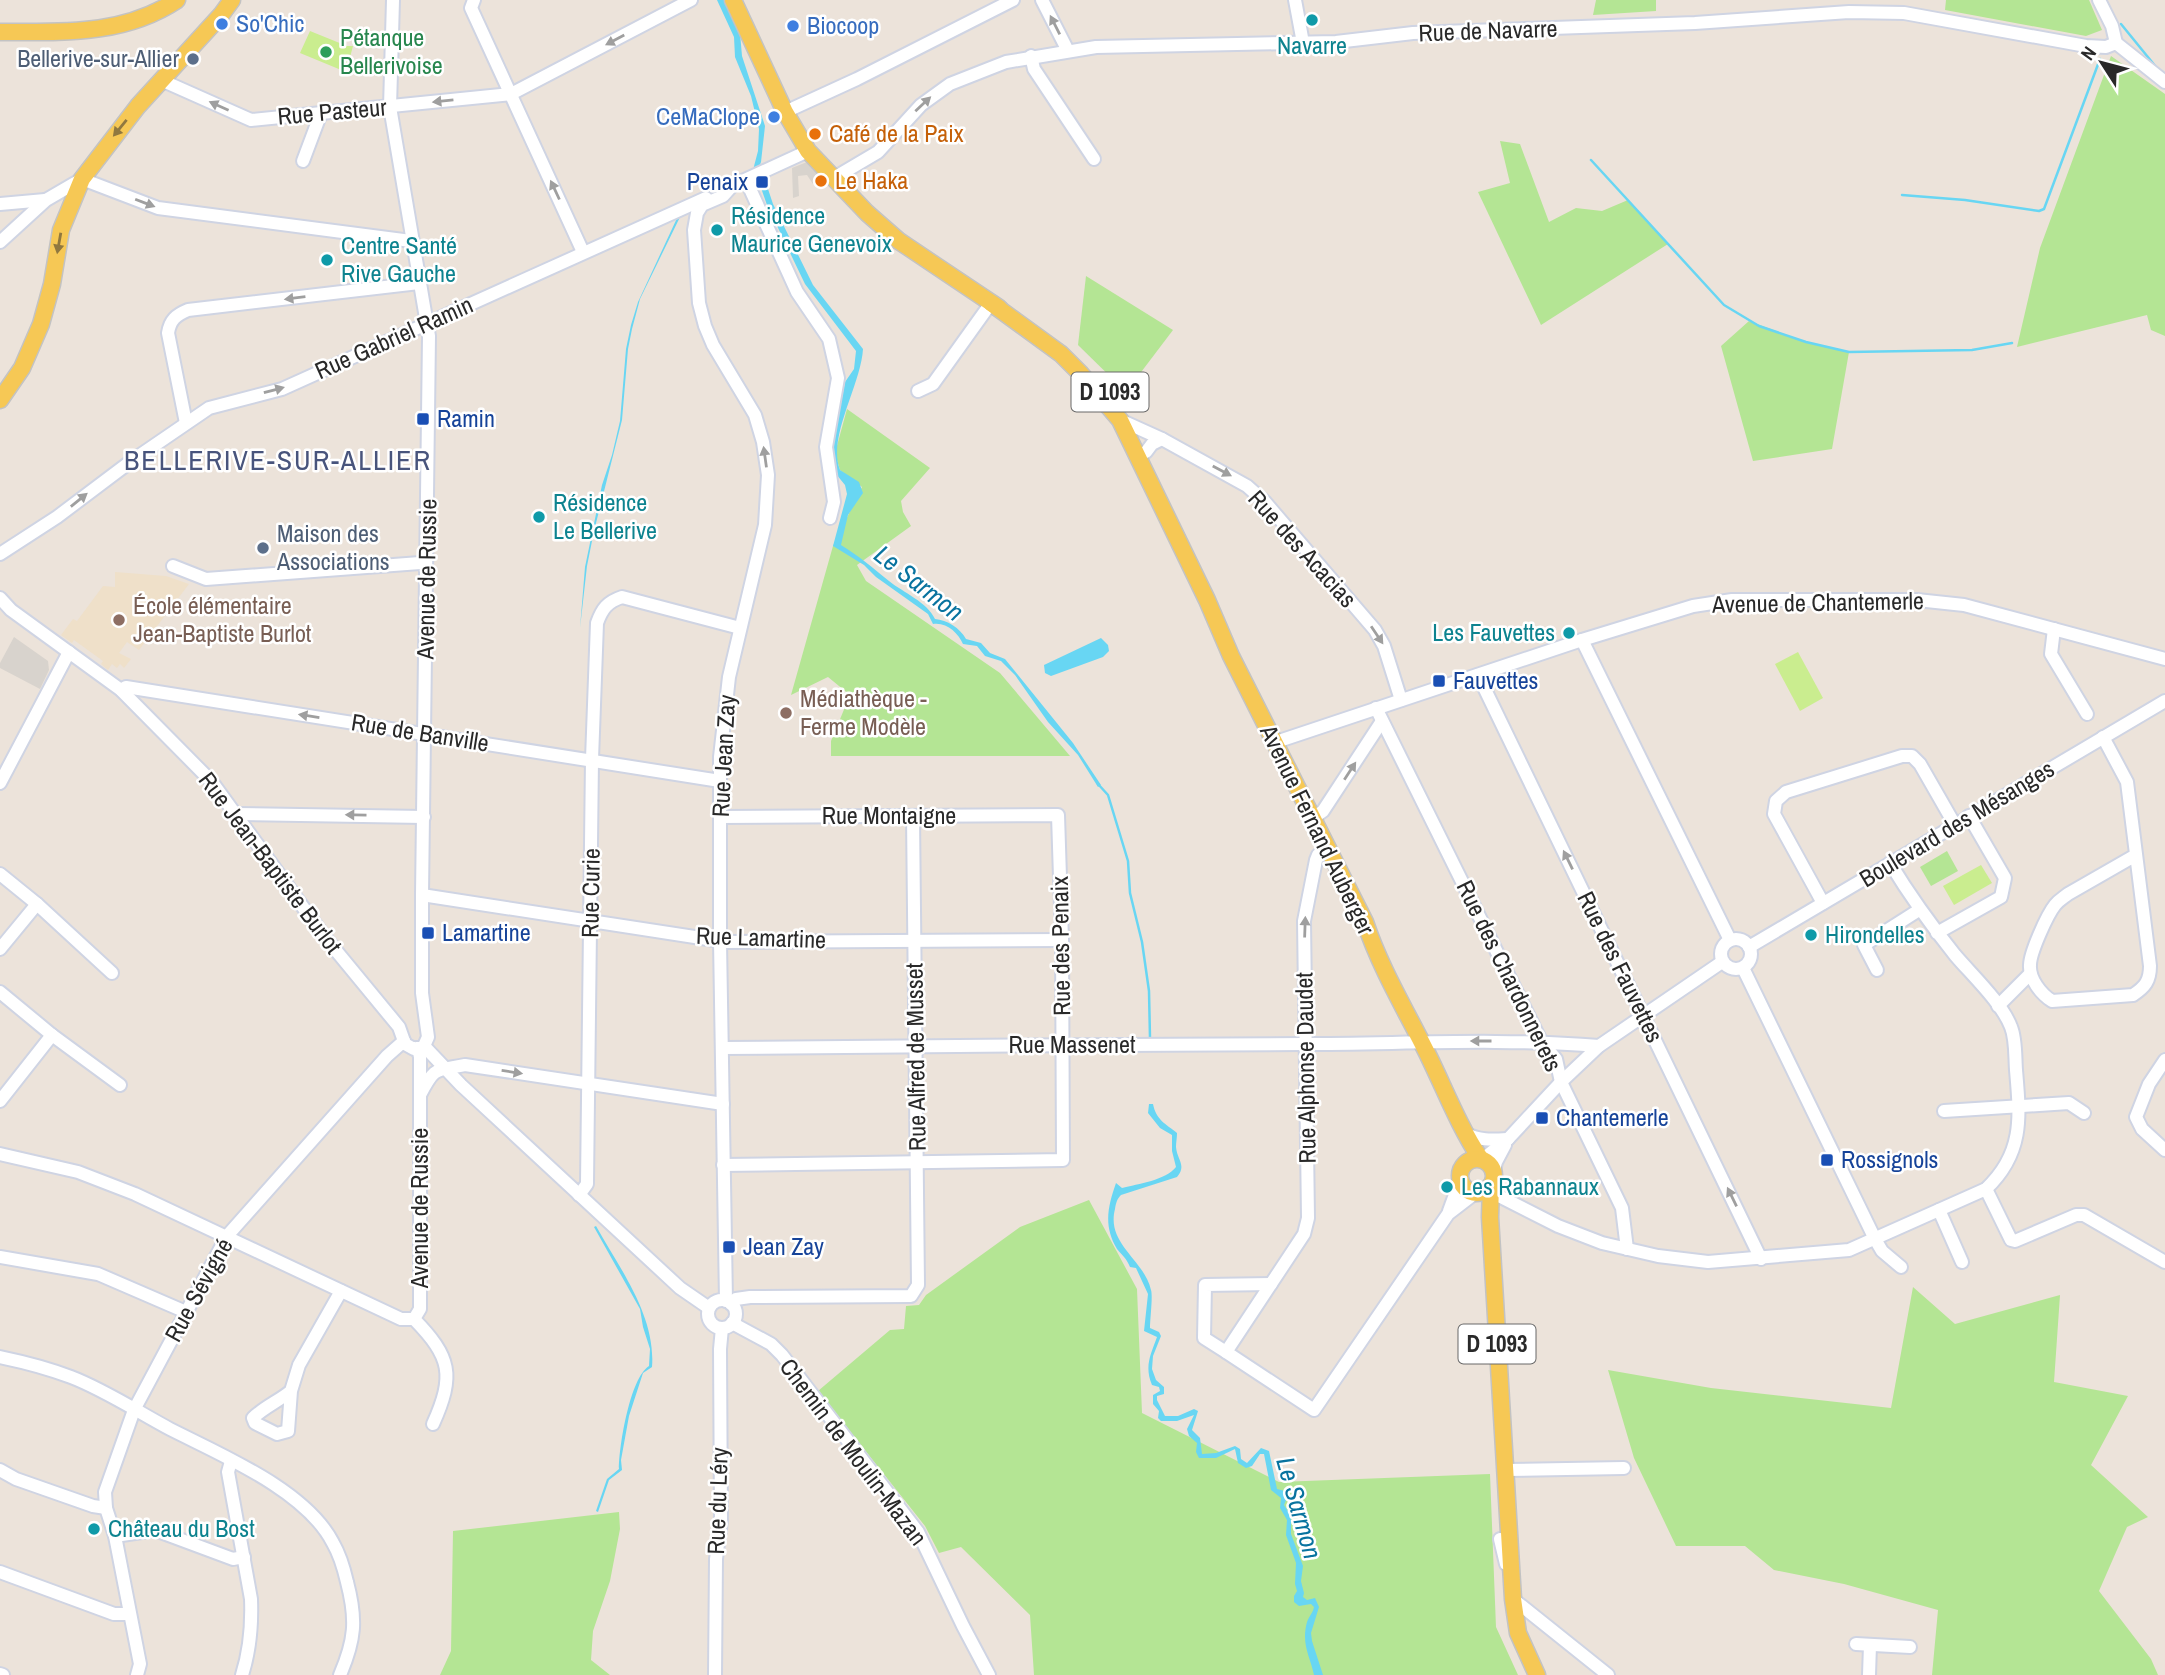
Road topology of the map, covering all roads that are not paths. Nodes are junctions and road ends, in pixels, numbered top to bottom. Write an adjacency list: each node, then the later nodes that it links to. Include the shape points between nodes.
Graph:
1 (177, 0): 12 (main road, via 150,15 111,27)
2 (232, 0): 17 (main road)
3 (393, 0): 20 (street, Avenue de Russie)
4 (474, 0): 19 (street, via 471,8)
5 (691, 0): 11 (street)
6 (733, 0): 21 (main road, D 1093)
7 (1013, 0): 21 (street)
8 (1042, 0): 15 (street, one-way to 8)
9 (1295, 0): 13 (street)
10 (2099, 0): 14 (street)
11 (673, 4): 19 (street, one-way to 19)
12 (0, 32)
13 (1303, 43): 14 (street, Rue de Navarre, via 1413,33 1695,23 1849,12 1904,13 2086,46); 15 (street, Rue de Navarre)
14 (2116, 43): 18 (street)
15 (1068, 51): 16 (street, Rue de Navarre)
16 (1031, 56): 24 (street, via 1034,69); 26 (street, Rue de Navarre, one-way to 16, via 878,152 939,91 977,72)
17 (161, 80): 22 (street, Rue Pasteur, one-way to 17, via 251,120); 27 (main road, one-way to 27)
18 (2165, 82)
19 (511, 94): 20 (street, Rue Pasteur, one-way to 20); 36 (street, one-way to 19)
20 (390, 107): 22 (street, Rue Pasteur); 34 (street, Avenue de Russie)
21 (785, 112): 23 (main road, D 1093)
22 (321, 113): 25 (street)
23 (808, 151): 26 (main road, D 1093); 28 (street, Rue Gabriel Ramin)
24 (1094, 159)
25 (303, 161)
26 (834, 178): 38 (main road, Avenue Fernand Auberger / D 1093, via 899,241)
27 (82, 179): 30 (street); 34 (street, one-way to 34, via 158,208); 41 (main road, one-way to 41, via 61,230 50,293 33,346)
28 (747, 180): 29 (street, Rue Gabriel Ramin); 46 (street, via 797,292 829,339 838,378 826,447 834,494)
29 (732, 186): 32 (street, Rue Gabriel Ramin); 33 (street, via 723,196 702,205)
30 (46, 200): 31 (street); 35 (street)
31 (0, 204)
32 (683, 208): 33 (street, Rue Jean Zay); 36 (street, Rue Gabriel Ramin)
33 (694, 230): 53 (street, Rue Jean Zay, one-way to 33, via 765,525 768,475 755,415 705,326)
34 (411, 241): 37 (street, Avenue de Russie)
35 (0, 242)
36 (583, 252): 39 (street, Rue Gabriel Ramin)
37 (419, 283): 39 (street, Avenue de Russie); 42 (street, one-way to 42, via 180,313 168,333)
38 (992, 303): 40 (street, via 933,384); 43 (main road, Avenue Fernand Auberger / D 1093, via 1061,354)
39 (427, 323): 42 (street, Rue Gabriel Ramin, one-way to 39, via 209,408 282,389); 49 (street, Avenue de Russie)
40 (918, 391)
41 (0, 400)
42 (186, 423): 48 (street, Rue Gabriel Ramin, one-way to 42)
43 (1128, 424): 44 (street, Rue des Acacias); 45 (main road, Avenue Fernand Auberger / D 1093); 47 (main road, Avenue Fernand Auberger / D 1093)
44 (1162, 439): 45 (street); 60 (street, Rue des Acacias, one-way to 60, via 1231,475 1265,502 1375,630)
45 (1146, 452): 47 (main road, Avenue Fernand Auberger / D 1093)
46 (830, 518)
47 (1172, 527): 67 (main road, Avenue Fernand Auberger / D 1093)
48 (0, 554)
49 (427, 558): 50 (street, via 420,563 206,579); 65 (street, Avenue de Russie)
50 (173, 566)
51 (0, 598): 52 (street, Rue Jean-Baptiste Burlot)
52 (6, 607): 56 (street, Rue Jean-Baptiste Burlot)
53 (740, 628): 68 (street, Rue Curie, via 652,604 611,600 597,623); 69 (street, Rue Jean Zay, via 727,688)
54 (2054, 629): 55 (street, Avenue de Chantemerle, via 1964,604 1732,600 1693,606); 57 (street, Avenue de Chantemerle); 63 (street, via 2051,654)
55 (1582, 640): 58 (street, Avenue de Chantemerle); 91 (street)
56 (69, 652): 59 (street, Rue Jean-Baptiste Burlot); 70 (street)
57 (2165, 659)
58 (1478, 675): 60 (street, Avenue de Chantemerle); 102 (street, Rue des Fauvettes, one-way to 58)
59 (121, 690): 65 (street, Rue de Banville, one-way to 59, via 125,687); 71 (street, Rue Jean-Baptiste Burlot, via 212,782)
60 (1401, 700): 62 (street, Avenue de Chantemerle)
61 (2165, 701): 66 (street, Boulevard des Mésanges)
62 (1376, 708): 64 (street, Rue des Chardonnerets); 67 (street, Avenue de Chantemerle)
63 (2087, 713)
64 (1382, 721): 77 (street, one-way to 64, via 1323,811); 105 (street, Rue des Chardonnerets)
65 (425, 734): 68 (street, Rue de Banville); 75 (street, Avenue de Russie)
66 (2103, 737): 74 (street, Boulevard des Mésanges); 80 (street, via 2127,782)
67 (1276, 742): 77 (main road, Avenue Fernand Auberger / D 1093)
68 (592, 759): 69 (street, Rue de Banville); 87 (street, Rue Curie)
69 (720, 781): 76 (street, Rue Jean Zay)
70 (0, 783)
71 (237, 814): 75 (street, one-way to 71); 103 (street, Rue Jean-Baptiste Burlot, via 324,936 391,1017)
72 (913, 816): 73 (street, Rue Montaigne); 76 (street, Rue Montaigne); 89 (street, Rue Alfred de Musset)
73 (1058, 816): 90 (street, Rue des Penaix)
74 (1969, 816): 78 (street, Boulevard des Mésanges); 88 (street, via 2005,878 2001,897)
75 (424, 817): 83 (street, Avenue de Russie)
76 (720, 817): 92 (street, Rue Jean Zay)
77 (1313, 818): 79 (main road, Avenue Fernand Auberger / D 1093)
78 (1955, 825): 81 (street, Boulevard des Mésanges); 84 (street, via 1912,756 1786,792 1776,801 1773,814)
79 (1328, 849): 106 (main road, Avenue Fernand Auberger / D 1093); 108 (street, Rue Alphonse Daudet, one-way to 79, via 1304,920 1316,860)
80 (2136, 855): 99 (street, via 2057,901 2029,962); 99 (street, via 2150,966 2144,988 2133,995 2052,1001)
81 (1890, 863): 84 (street, Boulevard des Mésanges); 86 (street)
82 (0, 874): 85 (street)
83 (422, 895): 87 (street, Rue Lamartine); 103 (street, Avenue de Russie, via 422,993)
84 (1823, 903): 93 (street, Boulevard des Mésanges)
85 (37, 904): 94 (street); 98 (street)
86 (1919, 910): 88 (street); 97 (street, via 1864,946)
87 (590, 921): 92 (street, Rue Lamartine); 116 (street, Rue Curie)
88 (1937, 933): 101 (street)
89 (915, 940): 90 (street, Rue Lamartine); 92 (street, Rue Lamartine); 109 (street, Rue Alfred de Musset)
90 (1062, 940): 107 (street, Rue des Penaix)
91 (1730, 940): 93 (street, via 1743,940); 95 (street, via 1722,947)
92 (720, 941): 112 (street, Rue Jean Zay)
93 (1749, 947): 96 (street, via 1751,956)
94 (0, 949)
95 (1722, 962): 96 (street, via 1729,969); 102 (street)
96 (1743, 968): 139 (street)
97 (1877, 970)
98 (112, 973)
99 (2031, 974): 101 (street)
100 (0, 992): 104 (street)
101 (1998, 1006): 121 (street, via 2011,1027)
102 (1643, 1014): 110 (street); 142 (street, Rue des Fauvettes, one-way to 102)
103 (411, 1030): 111 (street, via 408,1046); 111 (street, Avenue de Russie, via 428,1037); 138 (street, Rue Sévigné)
104 (52, 1035): 117 (street); 119 (street)
105 (1541, 1041): 106 (street, Rue Massenet, one-way to 106); 110 (street, Rue Massenet); 115 (street, Rue des Chardonnerets, via 1556,1059)
106 (1422, 1042): 108 (street, Rue Massenet); 124 (main road, Avenue Fernand Auberger / D 1093)
107 (1062, 1044): 108 (street, Rue Massenet); 109 (street, Rue Massenet); 128 (street, Rue des Penaix, via 1063,1160)
108 (1306, 1044): 146 (street, Rue Alphonse Daudet, via 1308,1218 1304,1234)
109 (916, 1046): 112 (street, Rue Massenet); 128 (street, Rue Alfred de Musset)
110 (1599, 1046): 115 (street)
111 (421, 1047): 114 (street); 118 (street, Avenue de Russie)
112 (722, 1048): 120 (street, Rue Jean Zay)
113 (2165, 1060): 126 (street, via 2136,1117)
114 (445, 1069): 116 (street, one-way to 116, via 465,1065); 118 (street, Avenue de Russie, via 430,1076); 133 (street)
115 (1561, 1082): 125 (street); 140 (street, Rue des Chardonnerets, via 1622,1208)
116 (589, 1083): 120 (street); 133 (street, Rue Curie, via 587,1184)
117 (120, 1085)
118 (420, 1095): 151 (street, Avenue de Russie, via 420,1309)
119 (0, 1101)
120 (723, 1104): 129 (street, Rue Jean Zay)
121 (2019, 1106): 122 (street); 123 (street, via 2069,1103); 132 (street, via 2017,1137 2009,1161)
122 (1944, 1111)
123 (2084, 1113)
124 (1463, 1132): 125 (street, via 1490,1140); 130 (main road, Avenue Fernand Auberger / D 1093)
125 (1508, 1139): 130 (street)
126 (2165, 1150)
127 (0, 1154): 138 (street, via 78,1172)
128 (917, 1164): 129 (street); 148 (street, Rue Alfred de Musset, via 918,1285 911,1296 750,1297)
129 (723, 1165): 148 (street, Rue Jean Zay)
130 (1484, 1177): 131 (main road, via 1460,1175); 134 (street); 136 (street); 137 (main road, Avenue Fernand Auberger / D 1093)
131 (1460, 1181): 136 (street)
132 (1986, 1189): 135 (street); 144 (street, via 2011,1240 2084,1215)
133 (579, 1195): 149 (street, via 680,1288)
134 (1511, 1201): 137 (street); 140 (street, via 1558,1226)
135 (1938, 1210): 139 (street); 143 (street)
136 (1448, 1214): 153 (street, via 1314,1410)
137 (1490, 1217): 161 (main road, D 1093)
138 (227, 1236): 147 (street); 150 (street, Rue Sévigné)
139 (1875, 1239): 142 (street, via 1849,1250); 145 (street)
140 (1627, 1249): 142 (street, via 1708,1262)
141 (0, 1257): 150 (street, via 98,1274)
142 (1761, 1259)
143 (1962, 1262)
144 (2165, 1262)
145 (1901, 1267)
146 (1271, 1284): 153 (street, Rue Alphonse Daudet); 153 (street, via 1205,1285 1204,1338)
147 (341, 1291): 151 (street, via 401,1319); 155 (street, via 299,1365)
148 (729, 1302): 149 (street, via 718,1300); 152 (street, via 736,1315)
149 (709, 1308): 152 (street, via 709,1320 715,1326)
150 (186, 1312): 156 (street, Rue Sévigné)
151 (414, 1319): 157 (street, via 444,1358 446,1396)
152 (727, 1325): 175 (street, Rue du Léry, via 720,1349 721,1521 716,1559); 176 (street, Chemin de Moulin-Mazan, via 771,1344 782,1355 919,1532)
153 (1226, 1352)
154 (0, 1357): 156 (street, via 74,1378)
155 (291, 1391)
156 (134, 1410): 158 (street); 162 (street, Rue Sévigné, via 105,1492)
157 (433, 1424)
158 (231, 1461): 165 (street, via 228,1472); 174 (street, via 304,1506 333,1542 353,1611 354,1635)
159 (1624, 1468): 161 (street)
160 (0, 1470): 162 (street)
161 (1504, 1470): 164 (main road, D 1093, via 1498,1504); 167 (main road, D 1093)
162 (106, 1508): 163 (street)
163 (115, 1536): 165 (street, via 155,1530 233,1559); 168 (street)
164 (1500, 1539): 167 (street); 177 (main road, D 1093, via 1509,1632)
165 (244, 1557): 173 (street, via 252,1620)
166 (0, 1572): 168 (street, via 114,1614)
167 (1513, 1599): 178 (main road, D 1093, via 1518,1633); 179 (street)
168 (129, 1614): 172 (street, via 140,1664)
169 (1856, 1644): 170 (street)
170 (1870, 1645): 171 (street); 180 (street)
171 (1910, 1647)
172 (137, 1675)
173 (242, 1675)
174 (340, 1675)
175 (715, 1675)
176 (989, 1675)
177 (1531, 1675)
178 (1537, 1675)
179 (1608, 1675)
180 (1869, 1675)

